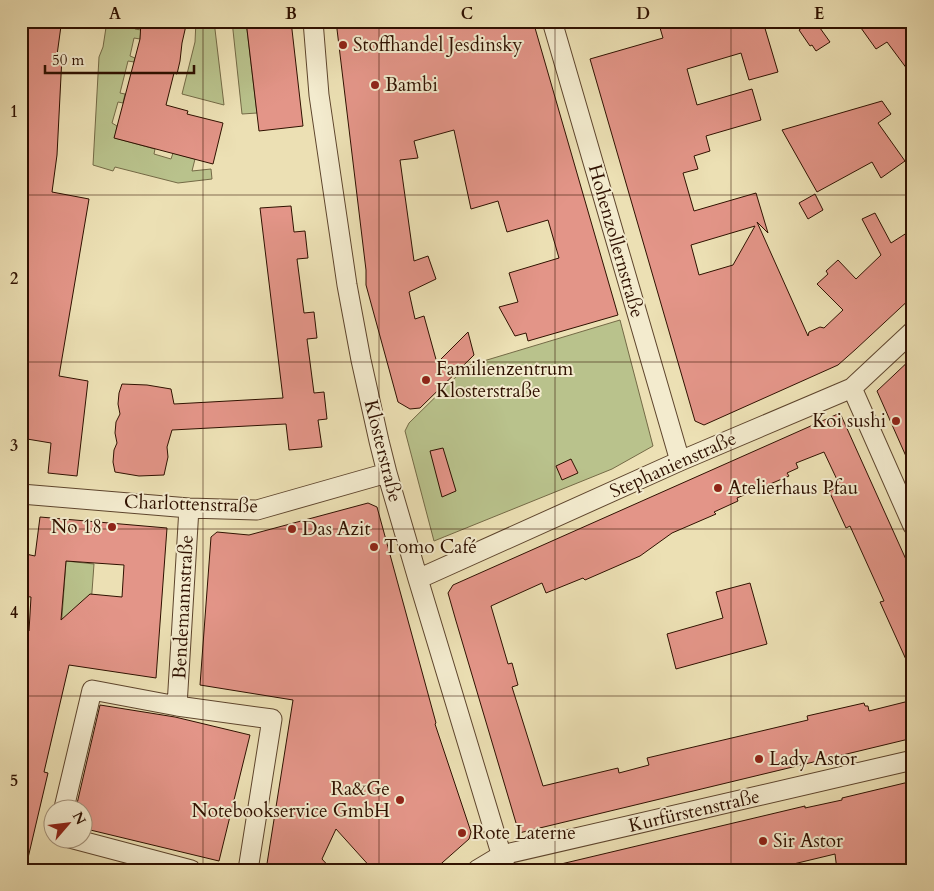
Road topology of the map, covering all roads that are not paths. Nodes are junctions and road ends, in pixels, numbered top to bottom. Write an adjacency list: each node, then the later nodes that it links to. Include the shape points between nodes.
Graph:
1 (313, 21): 6 (street, Klosterstraße, via 319,95 347,286)
2 (552, 21): 5 (street, Hohenzollernstraße)
3 (913, 331): 4 (street, Stephanienstraße)
4 (852, 388): 5 (street, Stephanienstraße); 9 (street)
5 (680, 461): 10 (street, Stephanienstraße)
6 (387, 473): 8 (street, Charlottenstraße, via 257,510); 10 (street, Klosterstraße)
7 (21, 494): 8 (street, Charlottenstraße)
8 (189, 508): 11 (street, Bendemannstraße)
9 (913, 526)
10 (418, 579): 15 (street, Klosterstraße)
11 (177, 706): 13 (street, Bendemannstraße, via 92,690); 18 (street, Bendemannstraße, via 272,719)
12 (913, 760): 15 (street, Kurfürstenstraße)
13 (66, 798)
14 (92, 846): 16 (street)
15 (504, 863): 19 (street, Kurfürstenstraße)
16 (145, 864): 17 (street)
17 (191, 870)
18 (248, 870)
19 (478, 870)

